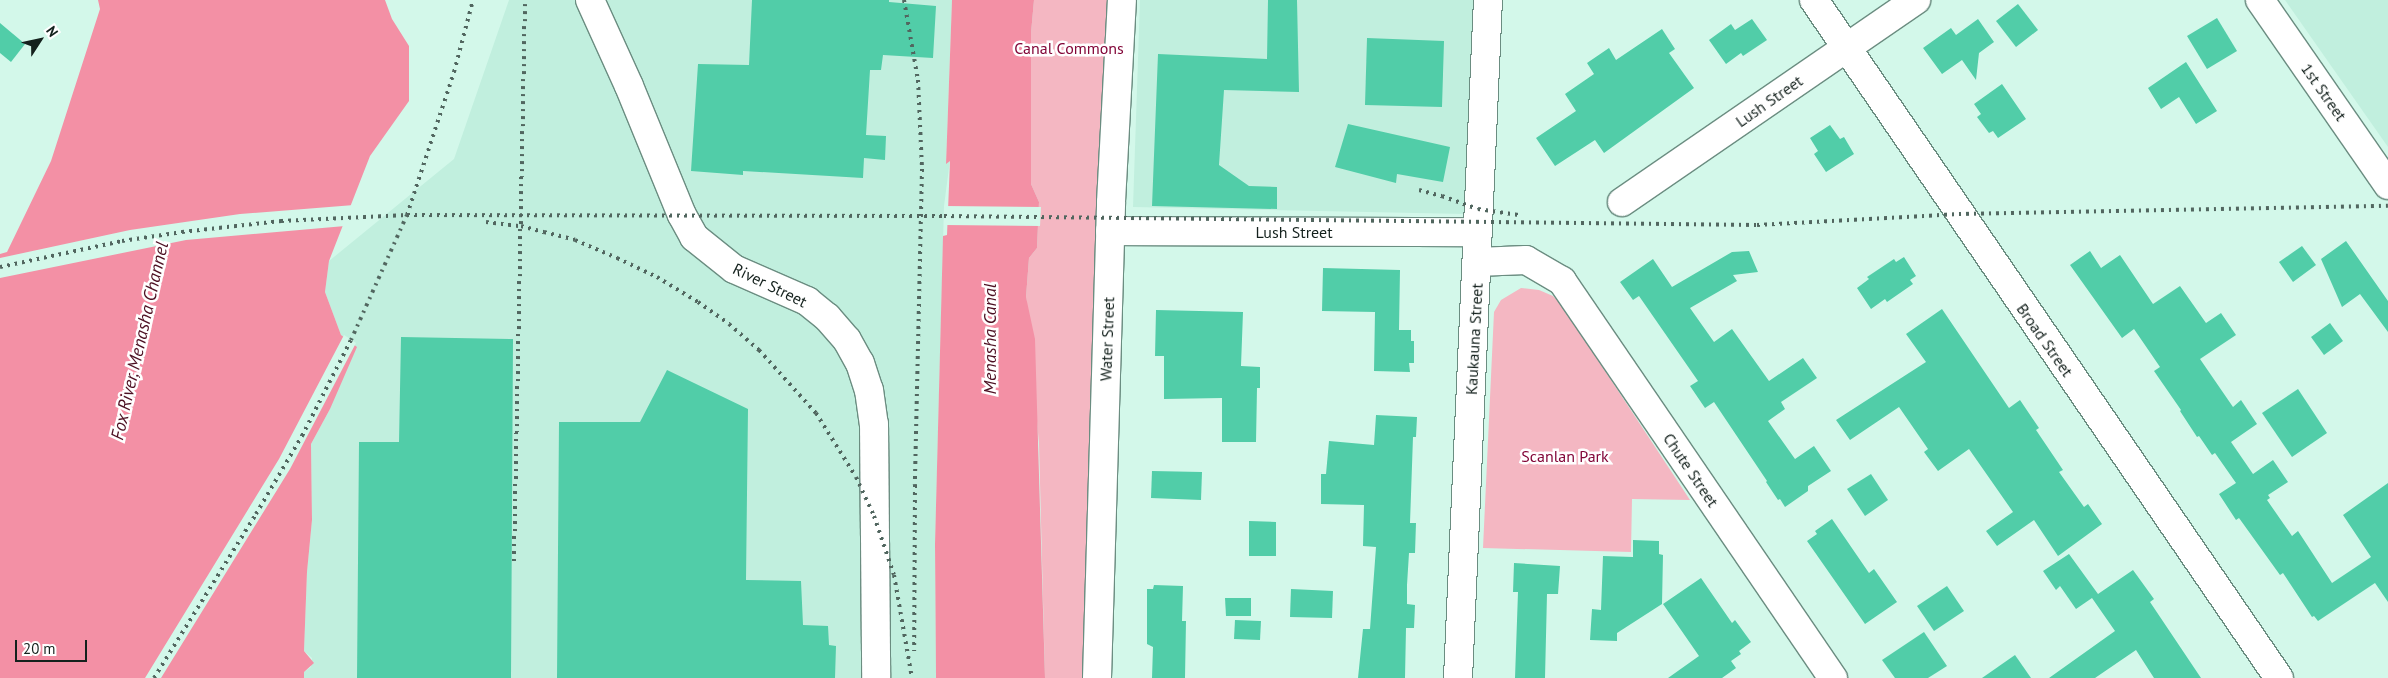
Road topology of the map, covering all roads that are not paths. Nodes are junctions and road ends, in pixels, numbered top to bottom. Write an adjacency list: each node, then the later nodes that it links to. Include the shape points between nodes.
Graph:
1 (590, 0): 13 (street, River Street, via 694,237 734,269 807,301 847,340 860,362 869,390 874,424)
2 (1122, 0): 10 (street, Water Street)
3 (1488, 0): 11 (street, Kaukauna Street)
4 (1814, 0): 7 (street, Broad Street)
5 (1916, 0): 7 (street, Lush Street)
6 (2260, 0): 8 (street, 1st Street)
7 (1847, 48): 9 (street, Lush Street); 17 (street, Broad Street)
8 (2388, 185)
9 (1622, 202)
10 (1110, 231): 11 (street, Lush Street); 14 (street, Water Street)
11 (1478, 232): 12 (street, Kaukauna Street)
12 (1477, 262): 15 (street, Kaukauna Street); 16 (street, Chute Street, via 1526,260 1562,281)
13 (876, 678)
14 (1097, 678)
15 (1458, 678)
16 (1833, 678)
17 (2279, 678)

